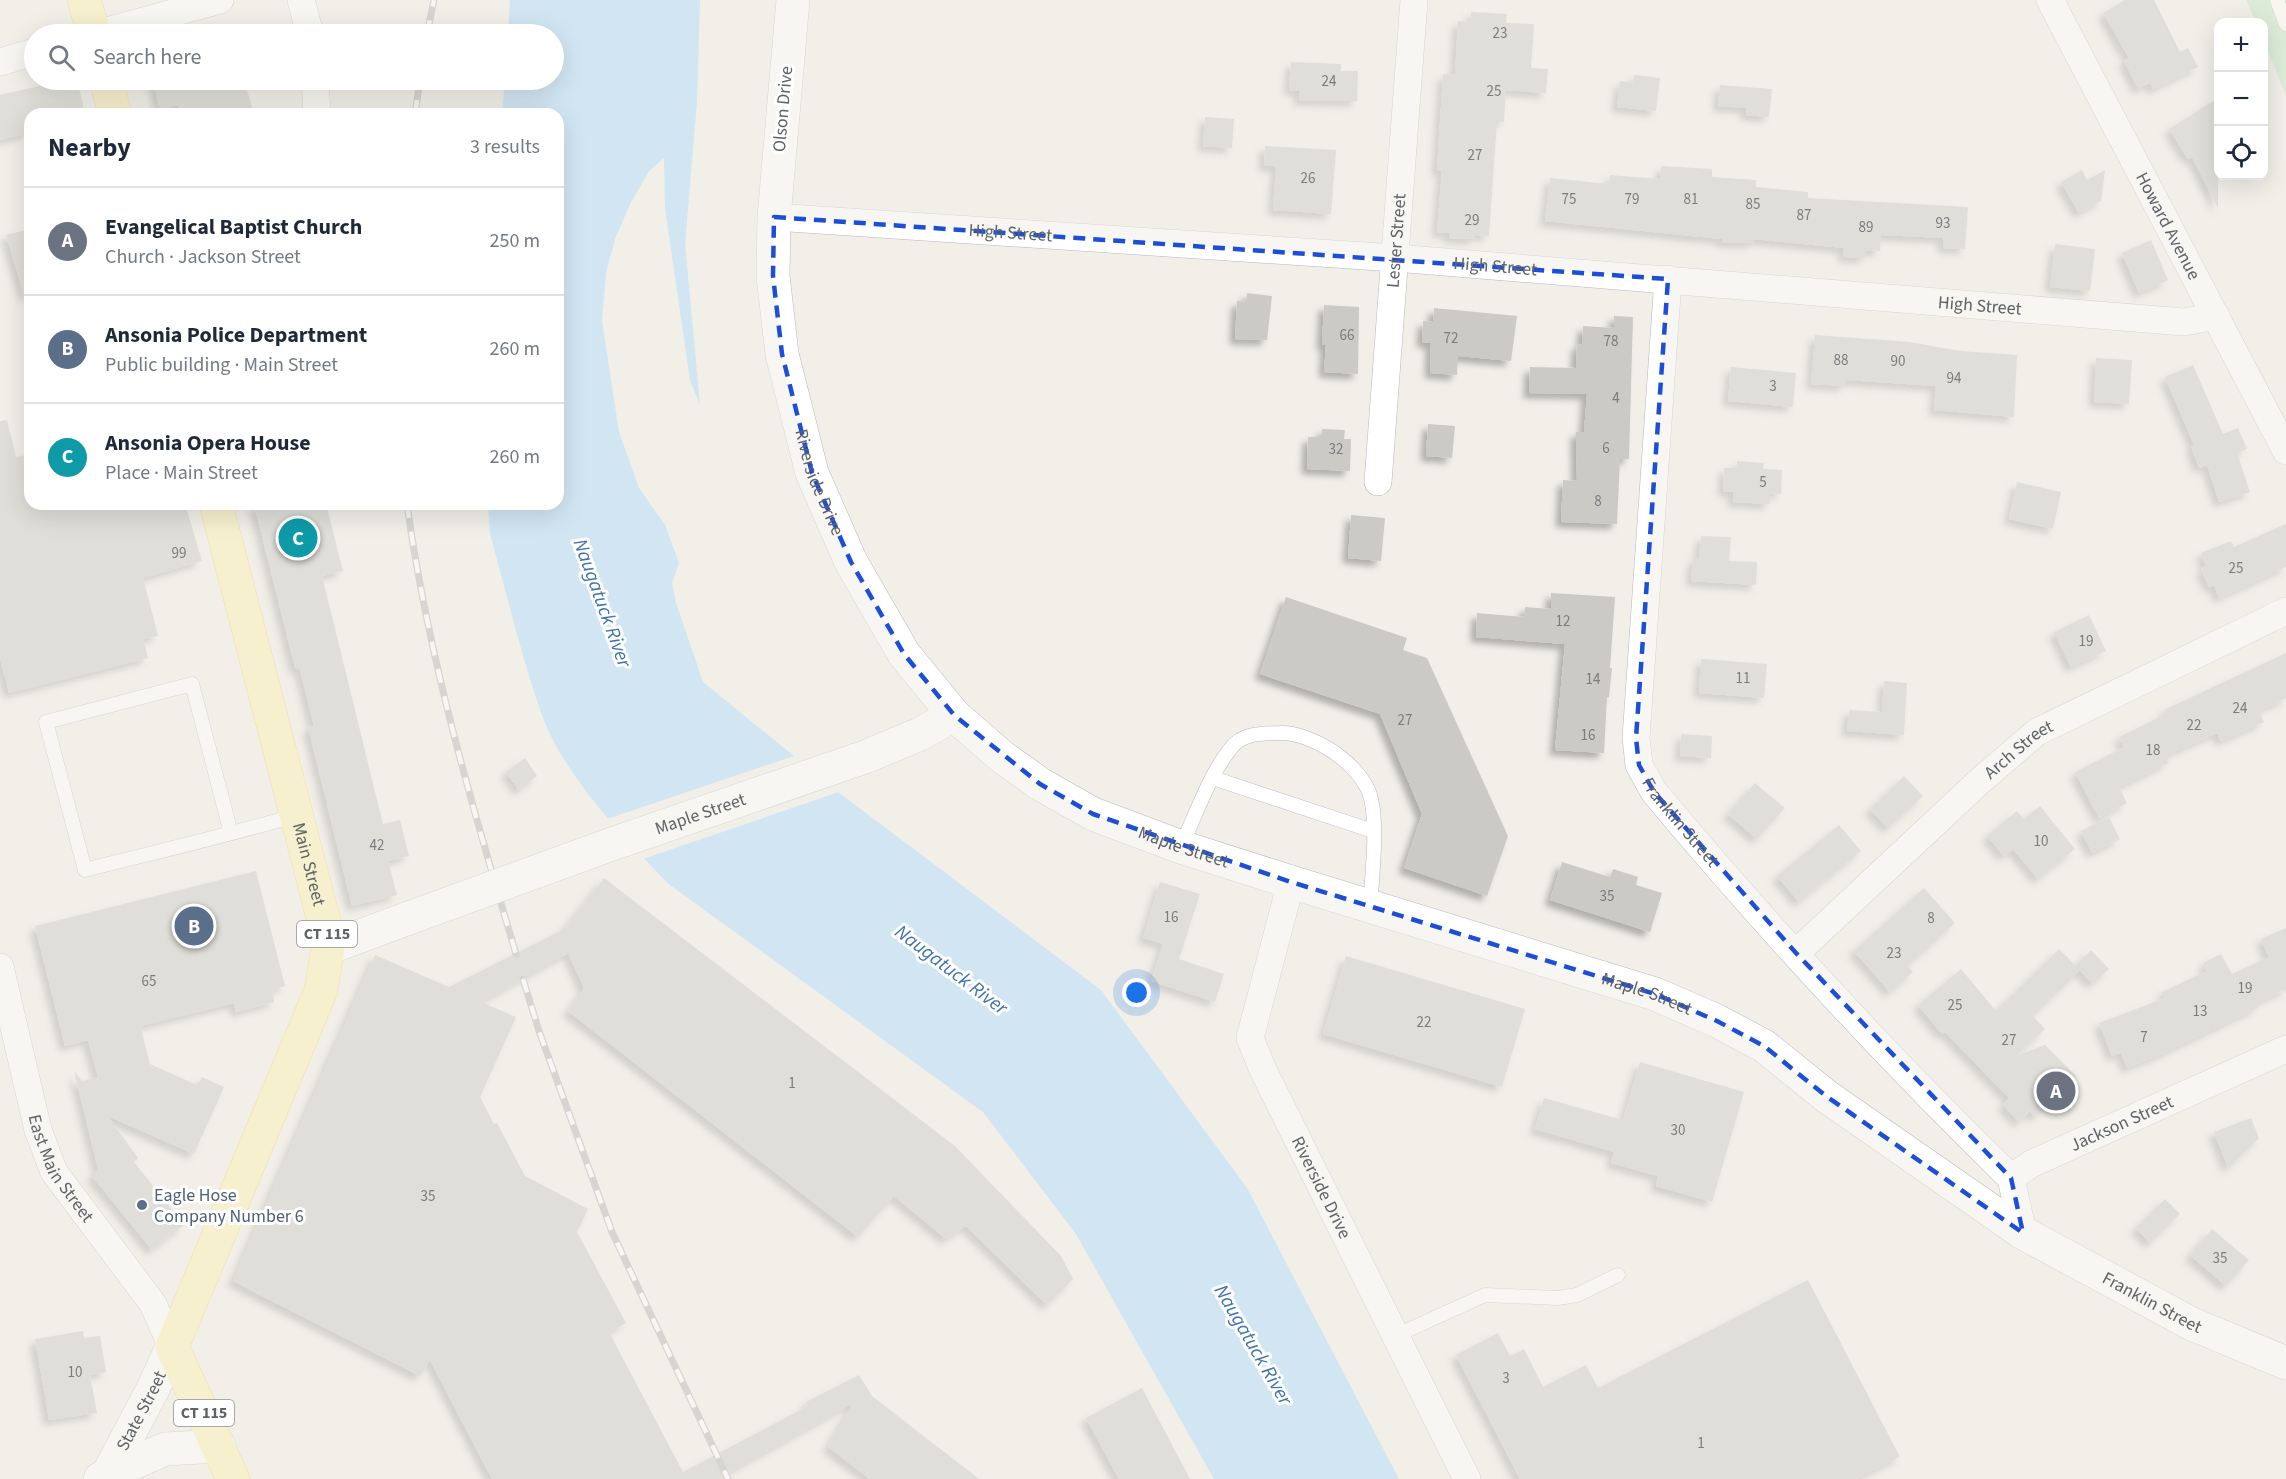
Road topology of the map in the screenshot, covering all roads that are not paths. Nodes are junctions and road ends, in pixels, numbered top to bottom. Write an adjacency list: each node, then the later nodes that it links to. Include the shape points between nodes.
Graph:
1 (84, 0): 8 (main road)
2 (219, 0): 9 (street)
3 (301, 0): 10 (street)
4 (793, 0): 18 (main road, Olson Drive)
5 (1414, 0): 19 (street, Lester Street)
6 (2050, 0): 21 (street, Howard Avenue)
7 (2277, 0): 11 (lane)
8 (92, 24)
9 (131, 24)
10 (307, 24)
11 (2286, 24)
12 (24, 55): 13 (street)
13 (0, 61)
14 (109, 90): 16 (main road)
15 (316, 90): 17 (street)
16 (113, 108)
17 (317, 108)
18 (774, 217): 19 (street, High Street); 26 (main road, Riverside Drive, via 773,276 782,354 812,473 850,562 904,654)
19 (1395, 258): 20 (street, High Street); 23 (street, Lester Street)
20 (1668, 279): 21 (street, High Street, via 2184,322); 35 (street, Franklin Street, via 1636,752 1654,792)
21 (2216, 316): 22 (street, Howard Avenue)
22 (2286, 451)
23 (1378, 482)
24 (218, 510): 28 (main road, Main Street / CT 115)
25 (2286, 611): 35 (street, Arch Street, via 2037,732)
26 (954, 715): 31 (main road, Maple Street, via 1001,756 1049,789 1093,814); 34 (main road, Maple Street, bridge, via 865,757)
27 (1213, 778): 29 (lane); 29 (lane, via 1232,746 1250,735 1290,733 1338,754 1359,776 1370,793); 31 (lane)
28 (297, 815): 30 (lane); 34 (main road, Main Street / CT 115)
29 (1373, 831): 33 (lane)
30 (231, 833): 30 (lane, via 85,870 46,723 192,684)
31 (1181, 847): 32 (main road, Maple Street)
32 (1291, 882): 33 (main road, Maple Street); 41 (street, Riverside Drive, via 1250,1038)
33 (1370, 907): 39 (main road, Maple Street, via 1655,994 1717,1021 1764,1046 1826,1096)
34 (328, 948): 42 (main road, Main Street / CT 115, via 321,990)
35 (1796, 953): 38 (street, Franklin Street)
36 (0, 967): 42 (street, East Main Street, via 38,1130 54,1172 153,1304)
37 (2286, 1048): 38 (street, Jackson Street, via 2031,1164)
38 (2011, 1178): 39 (street)
39 (2023, 1233): 43 (main road, Franklin Street, via 2192,1324)
40 (1618, 1275): 41 (lane, via 1558,1298 1485,1295)
41 (1397, 1335): 47 (street, Riverside Drive)
42 (172, 1347): 44 (main road, CT 115); 45 (main road, State Street)
43 (2286, 1364)
44 (219, 1446): 45 (main road, State Street, via 165,1449); 46 (main road, CT 115)
45 (104, 1477)
46 (233, 1479)
47 (1467, 1479)

